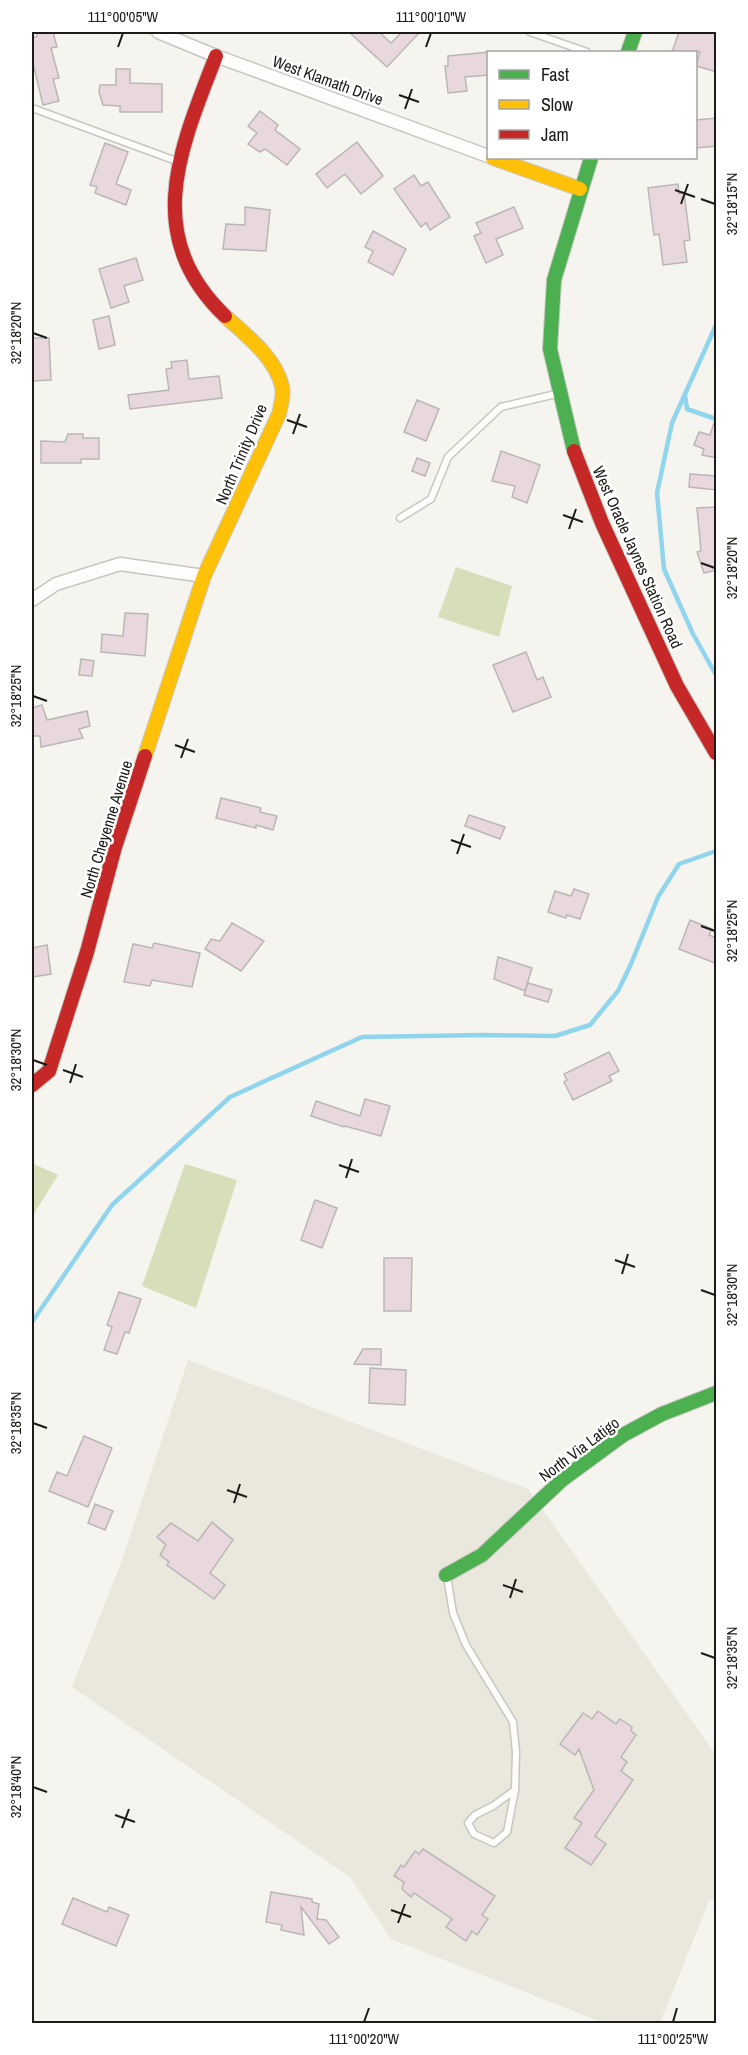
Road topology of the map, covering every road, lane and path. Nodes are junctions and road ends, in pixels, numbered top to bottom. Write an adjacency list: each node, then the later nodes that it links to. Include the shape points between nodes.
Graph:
1 (158, 32): 6 (street, West Klamath Drive)
2 (530, 32): 4 (lane)
3 (635, 32): 5 (street)
4 (584, 51)
5 (628, 51)
6 (216, 56): 8 (street, West Klamath Drive); 11 (street, North Trinity Drive)
7 (32, 108): 11 (lane)
8 (487, 155)
9 (496, 159): 12 (street)
10 (591, 159): 12 (street, West Oracle Jaynes Station Road)
11 (180, 162): 15 (street, North Trinity Drive, via 174,213 189,270 206,296 270,361 281,384 282,400)
12 (580, 189): 13 (street, West Oracle Jaynes Station Road, via 554,280 550,349)
13 (560, 393): 14 (lane, via 501,407 448,457 430,499); 17 (street, West Oracle Jaynes Station Road, via 571,442 602,523 677,686)
14 (400, 518)
15 (204, 576): 16 (street, via 120,564 56,584); 18 (street, North Cheyenne Avenue, via 49,1071)
16 (32, 600)
17 (717, 753)
18 (32, 1085)
19 (717, 1393): 20 (street, North Via Latigo, via 662,1414 623,1435 563,1479 482,1555)
20 (446, 1575): 21 (lane, via 453,1612 466,1646 513,1722)
21 (515, 1790): 21 (lane, via 507,1832 494,1843 474,1834 468,1823 475,1815)

